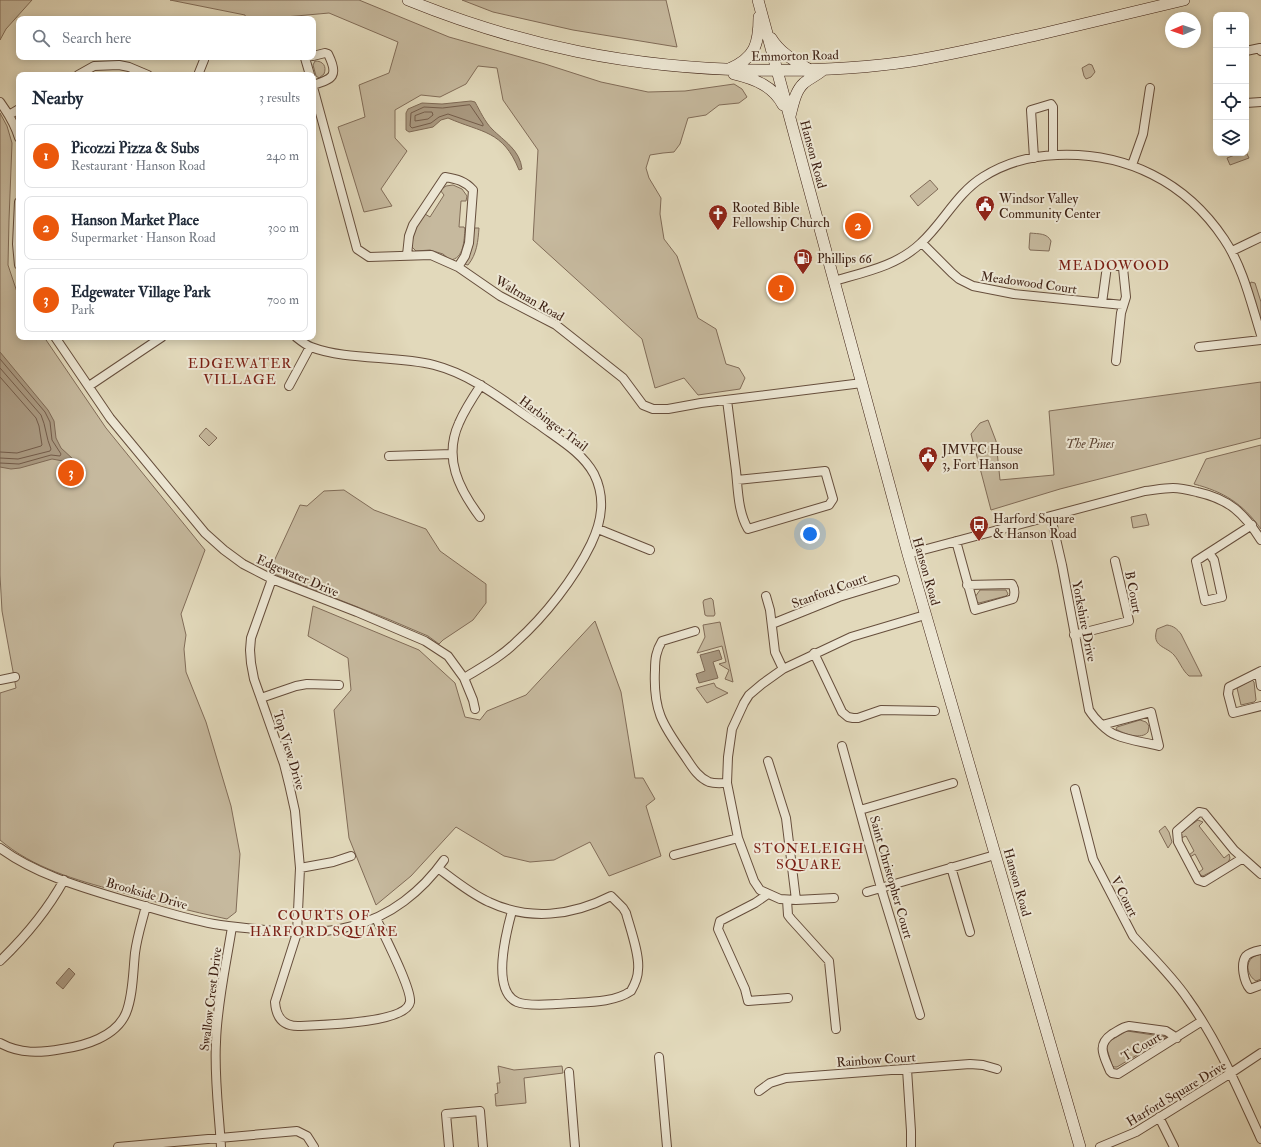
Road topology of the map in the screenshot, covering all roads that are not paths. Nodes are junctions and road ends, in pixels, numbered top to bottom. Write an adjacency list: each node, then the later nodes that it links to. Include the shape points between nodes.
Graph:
1 (408, 0): 12 (street, Emmorton Road, via 467,22 549,46 647,63)
2 (1184, 0): 15 (street, Emmorton Road, via 951,54 912,61)
3 (759, 1): 4 (street, Hanson Road); 12 (street, via 759,32 752,54 738,65)
4 (766, 29): 13 (street, Hanson Road); 14 (street, via 779,49)
5 (1249, 50): 6 (street, via 1260,48)
6 (1261, 51)
7 (316, 55): 20 (street, Waltman Road, via 328,54 333,72 328,80)
8 (93, 60): 11 (street)
9 (204, 60): 18 (street)
10 (306, 60): 19 (street)
11 (94, 66): 16 (street); 17 (street, via 124,66)
12 (722, 69): 13 (street, Emmorton Road); 28 (street, via 767,87 780,100)
13 (777, 70): 14 (street, Emmorton Road); 28 (street, Hanson Road)
14 (810, 70): 15 (street, Emmorton Road)
15 (823, 70): 28 (street, via 799,88)
16 (83, 72)
17 (140, 72)
18 (199, 72)
19 (309, 72)
20 (316, 85)
21 (1150, 88): 32 (street, via 1143,134)
22 (316, 97): 36 (street, Waltman Road, via 357,249 369,257)
23 (0, 102): 27 (street)
24 (1261, 102): 25 (street)
25 (1249, 103)
26 (16, 111): 27 (street)
27 (9, 115): 29 (street)
28 (790, 116): 38 (street, Hanson Road)
29 (16, 128)
30 (1053, 155): 31 (street); 31 (street, via 1051,104 1030,110); 32 (street, via 1096,156)
31 (1034, 158): 34 (street, via 999,168 975,183)
32 (1132, 165): 35 (street, via 1157,177 1186,196 1216,227)
33 (1261, 237): 35 (street)
34 (922, 243): 38 (street, via 890,264); 39 (street, Meadowood Court, via 952,273 973,286 1014,294)
35 (1232, 251): 41 (street)
36 (407, 255): 37 (street, Waltman Road, via 431,255); 37 (street, via 413,225 445,177 454,178 467,183 473,190 469,243)
37 (458, 268): 53 (street, Waltman Road, via 500,296 556,325 623,378 648,408 659,410)
38 (834, 281): 49 (street, Hanson Road)
39 (1102, 303): 40 (street, Meadowood Court); 40 (street, via 1106,266 1121,266 1126,297)
40 (1122, 305): 48 (street)
41 (1261, 335)
42 (57, 340): 51 (street, Edgewater Drive)
43 (158, 340): 51 (street)
44 (300, 340): 46 (street, Harbinger Trail)
45 (1261, 340): 47 (street)
46 (310, 347): 50 (street, Harbinger Trail, via 337,354 433,364 461,374); 52 (street)
47 (1199, 347)
48 (1116, 361)
49 (862, 383): 53 (street, Waltman Road); 65 (street, Hanson Road)
50 (481, 385): 54 (street, via 458,424); 60 (street, Harbinger Trail, via 571,448 586,462 594,474 600,496)
51 (89, 386): 67 (street, Edgewater Drive, via 110,418 205,533 243,564)
52 (289, 386)
53 (727, 400): 56 (street)
54 (452, 454): 55 (street); 57 (street, via 458,482)
55 (389, 456)
56 (737, 480): 56 (street, via 741,512 748,529 829,505 833,499 825,470)
57 (480, 517)
58 (1051, 517): 59 (street, via 1145,491 1173,488 1203,493 1225,501); 62 (street); 74 (street, Yorkshire Drive)
59 (1252, 525): 61 (street); 64 (street)
60 (598, 529): 63 (street); 79 (street, Harbinger Trail, via 586,554 530,628 494,660)
61 (1261, 540)
62 (956, 541): 65 (street); 69 (street)
63 (650, 550)
64 (1209, 553): 64 (street, via 1196,560 1205,601 1222,597 1214,560)
65 (908, 554): 71 (street, Hanson Road)
66 (1115, 561): 74 (street, B Court, via 1129,621)
67 (272, 579): 79 (street, Edgewater Drive, via 425,641 448,656); 83 (street, Top View Drive, via 254,627 250,650 254,679)
68 (895, 580): 72 (street, Stanford Court, via 839,597)
69 (967, 585): 69 (street, via 975,610 1013,599 1014,596 1012,584)
70 (766, 596): 72 (street)
71 (925, 615): 75 (street, via 851,637); 97 (street, Hanson Road)
72 (772, 624): 76 (street, via 775,652)
73 (695, 631): 90 (street, via 662,641 656,650 655,700 663,722 698,775 710,782)
74 (1074, 635): 87 (street, Yorkshire Drive, via 1089,710)
75 (814, 653): 76 (street); 86 (street, via 842,712 848,717 858,718 880,710)
76 (783, 669): 90 (street, via 749,695 744,703 732,729)
77 (1260, 671): 82 (street); 84 (street, via 1229,688 1228,694 1233,713)
78 (15, 677): 80 (street)
79 (464, 678): 85 (street, Edgewater Drive)
80 (0, 680)
81 (339, 685): 83 (street, via 307,684)
82 (1261, 686)
83 (262, 698): 102 (street, Top View Drive, via 289,784 295,811)
84 (1261, 706)
85 (474, 709)
86 (935, 711)
87 (1102, 725): 87 (street, Yorkshire Drive, via 1115,735 1159,746 1151,712)
88 (842, 746): 93 (street, Saint Christopher Court)
89 (768, 761): 111 (street, via 786,818)
90 (727, 783): 94 (street)
91 (953, 783): 93 (street)
92 (1075, 789): 123 (street, V Court, via 1093,859 1126,925 1187,997)
93 (860, 810): 106 (street, Saint Christopher Court)
94 (738, 838): 96 (street); 108 (street, via 754,881 760,890)
95 (0, 848): 105 (street, Brookside Drive, via 30,867)
96 (674, 855)
97 (995, 855): 101 (street); 144 (street, Hanson Road)
98 (351, 856): 102 (street)
99 (1243, 858): 99 (street, via 1204,813 1199,812 1177,830 1178,842 1198,880 1204,882); 104 (street)
100 (444, 860): 103 (street)
101 (951, 867): 106 (street); 116 (street)
102 (300, 868): 117 (street, Top View Drive)
103 (438, 868): 113 (street, via 488,902); 114 (street, via 409,898)
104 (1261, 874)
105 (64, 880): 112 (street, Brookside Drive); 119 (street, via 35,924)
106 (881, 888): 107 (street); 122 (street, Saint Christopher Court)
107 (867, 892)
108 (768, 894): 110 (street); 121 (street, via 720,921 718,929 748,1001)
109 (834, 898): 111 (street)
110 (787, 900): 111 (street); 124 (street, via 788,915 828,961)
111 (796, 900)
112 (146, 906): 115 (street, Brookside Drive); 126 (street, via 135,951 129,1000 125,1014 118,1024 104,1036 87,1043 47,1052 23,1052)
113 (512, 911): 113 (street, via 536,914 561,913 611,896 626,913 636,952 639,968 631,991 616,998 558,1004 517,1002 506,991 502,974)
114 (376, 918): 117 (street, via 340,929); 117 (street, Top View Drive, via 410,996 406,1009 378,1020 298,1026 282,1021 275,1002)
115 (232, 927): 117 (street, Brookside Drive); 136 (street, Swallow Crest Drive, via 215,1044)
116 (970, 932)
117 (297, 933)
118 (1261, 950): 120 (street, via 1245,957 1244,965 1244,979 1250,989)
119 (0, 961)
120 (1261, 985)
121 (788, 998)
122 (920, 1015)
123 (1202, 1021): 125 (street, T Court); 132 (street, V Court)
124 (836, 1029)
125 (1177, 1038): 125 (street, T Court, via 1166,1031 1123,1027 1105,1039 1102,1052 1110,1071 1118,1074)
126 (0, 1043)
127 (1261, 1053): 132 (street, Harford Square Drive)
128 (659, 1057): 142 (street)
129 (907, 1069): 130 (street, Rainbow Court, via 970,1064); 133 (street, Rainbow Court, via 786,1078); 143 (street)
130 (997, 1069)
131 (568, 1072): 141 (street)
132 (1231, 1073): 134 (street, Harford Square Drive); 135 (street, V Court)
133 (759, 1090)
134 (1159, 1118): 145 (street, Harford Square Drive, via 1136,1132); 146 (street)
135 (1261, 1139)
136 (221, 1143): 137 (street); 138 (street, via 297,1131 306,1136)
137 (118, 1147)
138 (314, 1147)
139 (449, 1147): 140 (street, via 446,1114 480,1111)
140 (483, 1147)
141 (575, 1147)
142 (668, 1147)
143 (911, 1147)
144 (1080, 1147)
145 (1100, 1147)
146 (1174, 1147)

